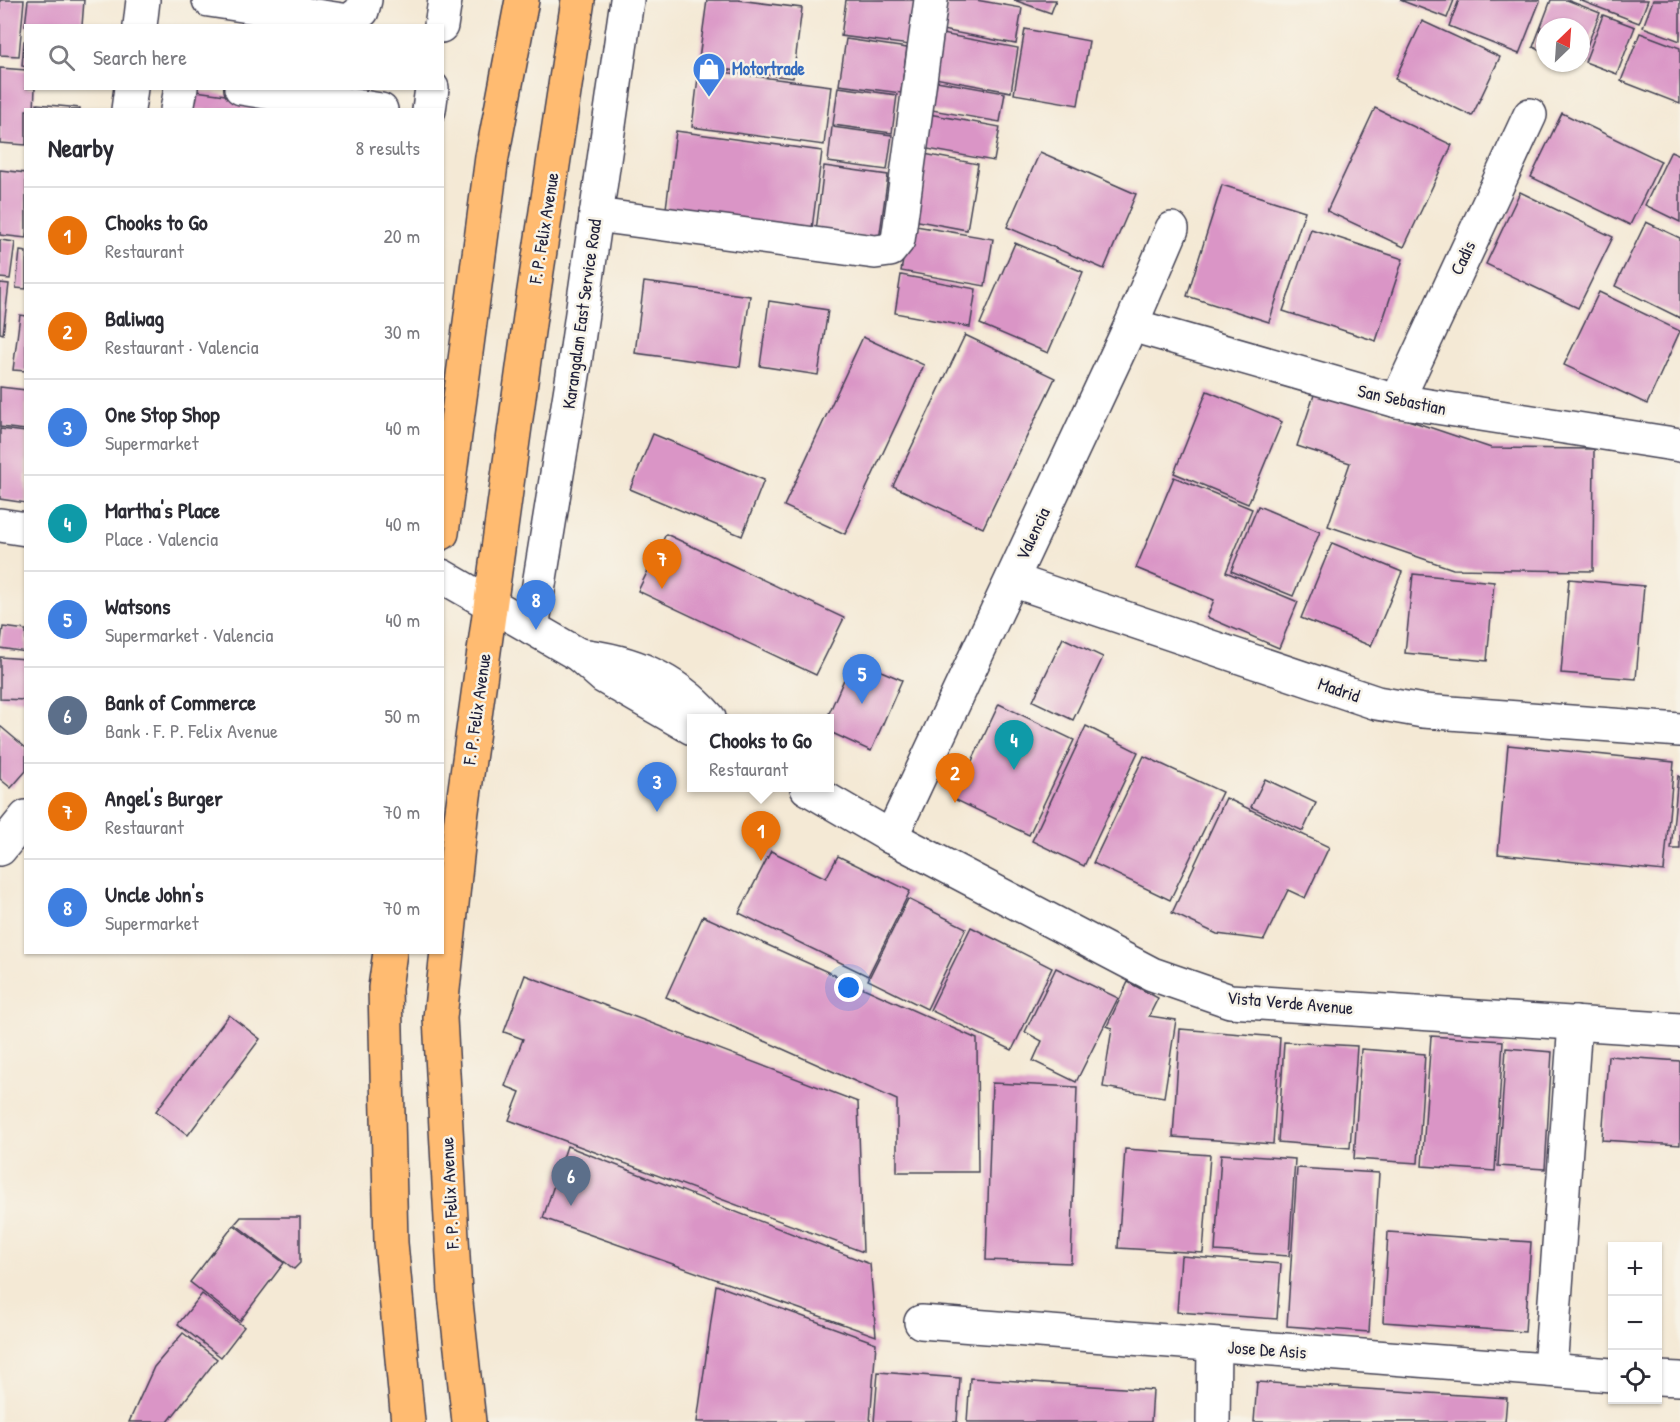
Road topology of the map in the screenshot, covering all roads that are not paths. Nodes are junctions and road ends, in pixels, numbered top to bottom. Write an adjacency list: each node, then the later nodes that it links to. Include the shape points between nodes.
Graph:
1 (143, 0): 9 (street)
2 (210, 0): 3 (street, via 349,21 362,11)
3 (365, 0)
4 (445, 0): 10 (street)
5 (518, 0): 25 (main road, via 492,157)
6 (578, 0): 30 (main road, F. P. Felix Avenue)
7 (627, 0): 20 (street, Karangalan East Service Road)
8 (931, 0): 20 (street, via 898,240 890,250 875,252)
9 (140, 24)
10 (441, 24)
11 (131, 90): 15 (street)
12 (181, 90): 16 (street)
13 (254, 90): 17 (street)
14 (432, 90): 18 (street)
15 (128, 108)
16 (177, 108)
17 (368, 108)
18 (429, 108)
19 (1530, 115): 23 (street, Cadis)
20 (596, 215): 31 (street, Karangalan East Service Road)
21 (1172, 229): 22 (street, Valencia)
22 (1131, 325): 23 (street, San Sebastian); 29 (street, Valencia)
23 (1397, 401): 24 (street, San Sebastian)
24 (1680, 445)
25 (444, 518)
26 (0, 525): 27 (street)
27 (24, 529)
28 (444, 577): 30 (street)
29 (1012, 580): 35 (street, Madrid, via 1377,703 1423,711); 38 (street, Valencia)
30 (491, 605): 31 (street); 50 (main road, F. P. Felix Avenue, via 461,818 440,1018 455,1293)
31 (532, 628): 32 (street)
32 (579, 655): 33 (street, via 614,659 645,670); 34 (street, via 622,689)
33 (705, 714)
34 (687, 725)
35 (1680, 730)
36 (814, 792): 38 (street, Vista Verde Avenue)
37 (24, 819): 39 (street)
38 (891, 837): 41 (street, Vista Verde Avenue, via 1152,974 1230,1001)
39 (0, 849)
40 (390, 954): 49 (main road, via 386,988 391,1244)
41 (1575, 1023): 42 (street, Vista Verde Avenue); 45 (street)
42 (1680, 1030)
43 (921, 1322): 44 (street, Jose De Asis)
44 (1214, 1346): 45 (street, Jose De Asis); 51 (street)
45 (1550, 1370): 46 (street, Jose De Asis)
46 (1608, 1375)
47 (1662, 1378): 48 (street)
48 (1680, 1379)
49 (408, 1422)
50 (469, 1422)
51 (1213, 1422)

